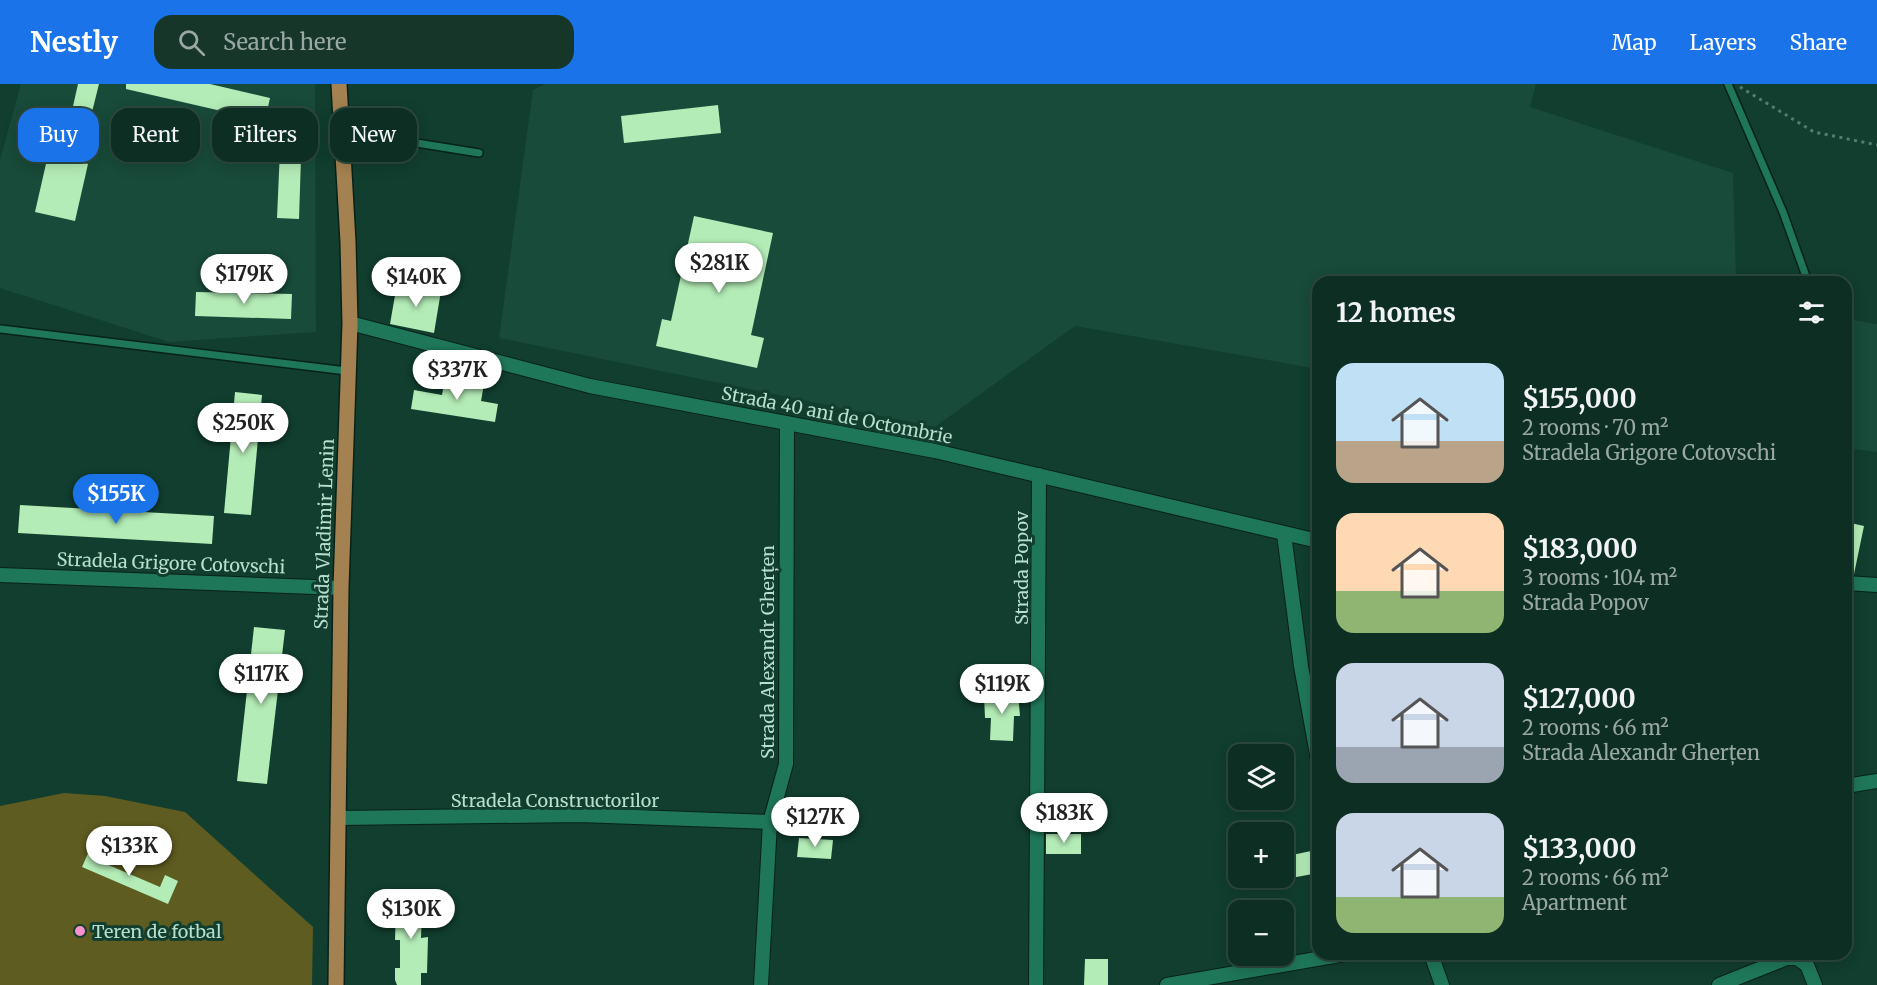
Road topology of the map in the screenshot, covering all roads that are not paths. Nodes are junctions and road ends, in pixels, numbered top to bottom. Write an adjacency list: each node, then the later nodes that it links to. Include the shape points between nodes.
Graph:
1 (339, 84): 3 (main road, Strada Vladimir Lenin)
2 (1730, 84): 7 (lane)
3 (341, 108)
4 (417, 143): 5 (lane)
5 (479, 153)
6 (343, 162): 8 (main road, Strada Vladimir Lenin)
7 (1806, 276)
8 (350, 323): 11 (main road, Strada Vladimir Lenin); 12 (street, Strada 40 ani de Octombrie, via 590,386)
9 (0, 328): 10 (lane); 11 (lane)
10 (0, 337)
11 (347, 371): 19 (main road, Strada Vladimir Lenin)
12 (787, 424): 13 (street, Strada 40 ani de Octombrie); 24 (street, Strada Alexandr Gherțen, via 786,764)
13 (1039, 475): 14 (street, Strada 40 ani de Octombrie); 31 (street, Strada Popov)
14 (1284, 534): 15 (street, Strada 40 ani de Octombrie); 20 (street)
15 (1312, 541)
16 (0, 575): 19 (street, Stradela Grigore Cotovschi)
17 (1852, 583): 18 (street)
18 (1877, 585)
19 (341, 588): 23 (main road, Strada Vladimir Lenin)
20 (1312, 727)
21 (1877, 781): 22 (street)
22 (1852, 785)
23 (339, 818): 24 (street, Stradela Constructorilor, via 580,815); 29 (main road, Strada Vladimir Lenin)
24 (770, 822): 30 (street, Strada Alexandr Gherțen)
25 (1312, 960): 32 (street)
26 (1433, 960): 33 (street)
27 (1782, 960): 34 (street)
28 (1801, 960): 35 (street)
29 (336, 985)
30 (761, 985)
31 (1036, 985)
32 (1167, 985)
33 (1442, 985)
34 (1719, 985)
35 (1815, 985)

